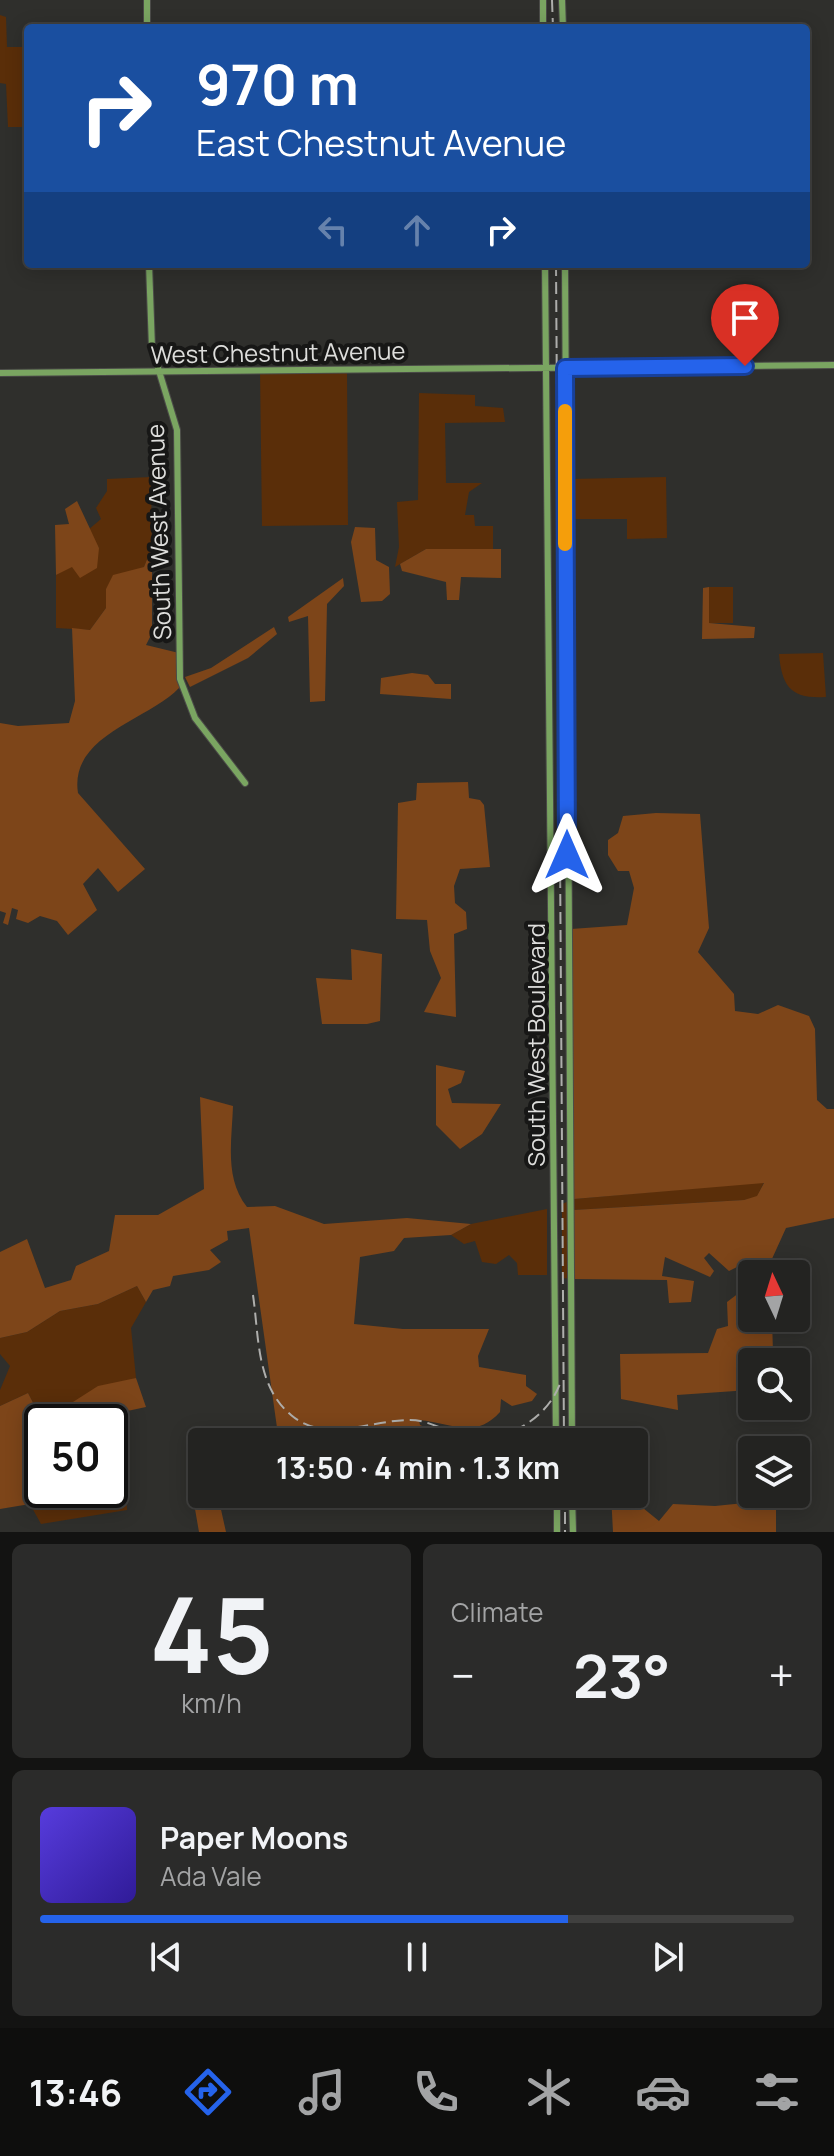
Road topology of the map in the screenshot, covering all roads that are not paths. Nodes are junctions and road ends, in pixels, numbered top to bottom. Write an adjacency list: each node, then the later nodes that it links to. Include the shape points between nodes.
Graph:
1 (147, 0): 4 (main road)
2 (543, 0): 5 (main road)
3 (562, 0): 6 (main road)
4 (147, 24)
5 (543, 24)
6 (563, 24)
7 (149, 268): 13 (main road, South West Avenue, via 150,334)
8 (545, 268): 11 (main road, South West Boulevard)
9 (565, 268): 12 (main road)
10 (834, 365): 12 (main road, West Chestnut Avenue)
11 (546, 368): 12 (main road, West Chestnut Avenue); 13 (main road, West Chestnut Avenue); 17 (main road, South West Boulevard)
12 (565, 368): 16 (main road)
13 (157, 371): 14 (main road, West Chestnut Avenue); 15 (main road, South West Avenue, via 177,430 180,679 195,718)
14 (0, 373)
15 (245, 783)
16 (567, 824): 17 (main road); 19 (main road)
17 (551, 825): 18 (main road, South West Boulevard)
18 (556, 1428)
19 (572, 1428)
20 (557, 1508): 22 (main road)
21 (572, 1508): 23 (main road)
22 (557, 1532)
23 (573, 1532)

